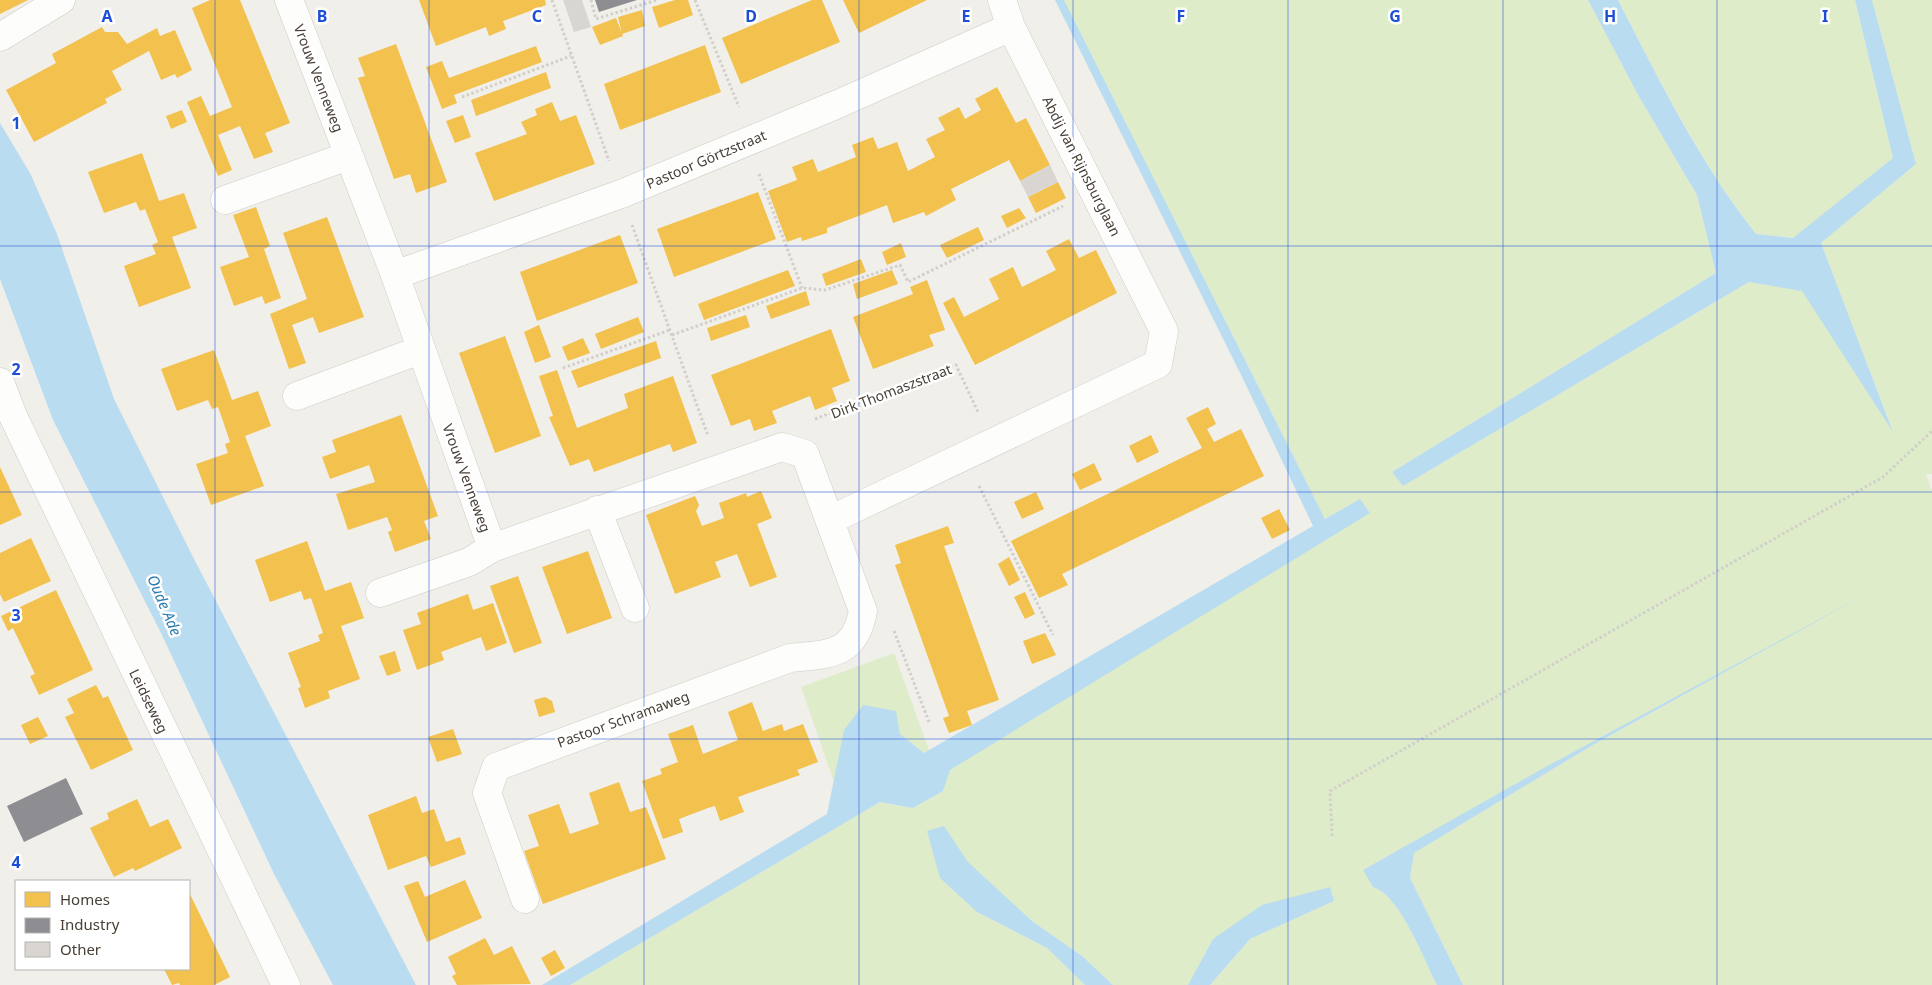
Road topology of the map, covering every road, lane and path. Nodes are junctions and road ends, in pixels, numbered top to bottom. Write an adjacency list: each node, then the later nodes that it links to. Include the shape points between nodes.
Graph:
1 (61, 0): 9 (street)
2 (289, 0): 13 (street, Vrouw Venneweg)
3 (552, 0): 10 (path)
4 (591, 0): 5 (path, via 596,19)
5 (657, 0)
6 (696, 0): 12 (path)
7 (1002, 0): 8 (street, Abdij van Rijnsburglaan)
8 (1011, 27): 12 (street, Pastoor Görtzstraat); 14 (street, Abdij van Rijnsburglaan)
9 (0, 37)
10 (571, 56): 11 (path); 15 (path)
11 (462, 97)
12 (750, 141): 15 (street, Pastoor Görtzstraat); 18 (path)
13 (348, 156): 16 (street); 17 (street, Vrouw Venneweg)
14 (1095, 190): 18 (path, via 908,282 900,265 825,290); 27 (street, Abdij van Rijnsburglaan, via 1164,331 1158,364)
15 (621, 194): 17 (street, Pastoor Görtzstraat); 19 (path)
16 (225, 200)
17 (395, 275): 21 (street, Vrouw Venneweg)
18 (802, 288): 20 (path)
19 (670, 330): 20 (path); 22 (path)
20 (672, 335): 30 (path)
21 (420, 350): 24 (street); 33 (street, Vrouw Venneweg)
22 (563, 368)
23 (0, 382): 25 (street, Leidseweg)
24 (298, 396)
25 (6, 419): 41 (street, Leidseweg)
26 (1932, 430): 39 (path, via 1883,477 1330,790)
27 (992, 443): 28 (path, Dirk Thomaszstraat, via 956,365 807,422); 29 (street)
28 (782, 447): 30 (street); 32 (street, via 805,454)
29 (964, 457): 32 (street); 37 (path)
30 (720, 469): 31 (street)
31 (597, 510): 33 (street); 35 (street)
32 (830, 520): 36 (street)
33 (492, 548): 34 (street, Vrouw Venneweg, via 469,562)
34 (380, 593)
35 (635, 608)
36 (863, 611): 38 (path, via 892,625); 40 (street, Pastoor Schramaweg, via 860,629 848,645 836,651 790,658 496,766 487,793)
37 (1053, 635)
38 (929, 722)
39 (1332, 836)
40 (525, 899)
41 (286, 985)

